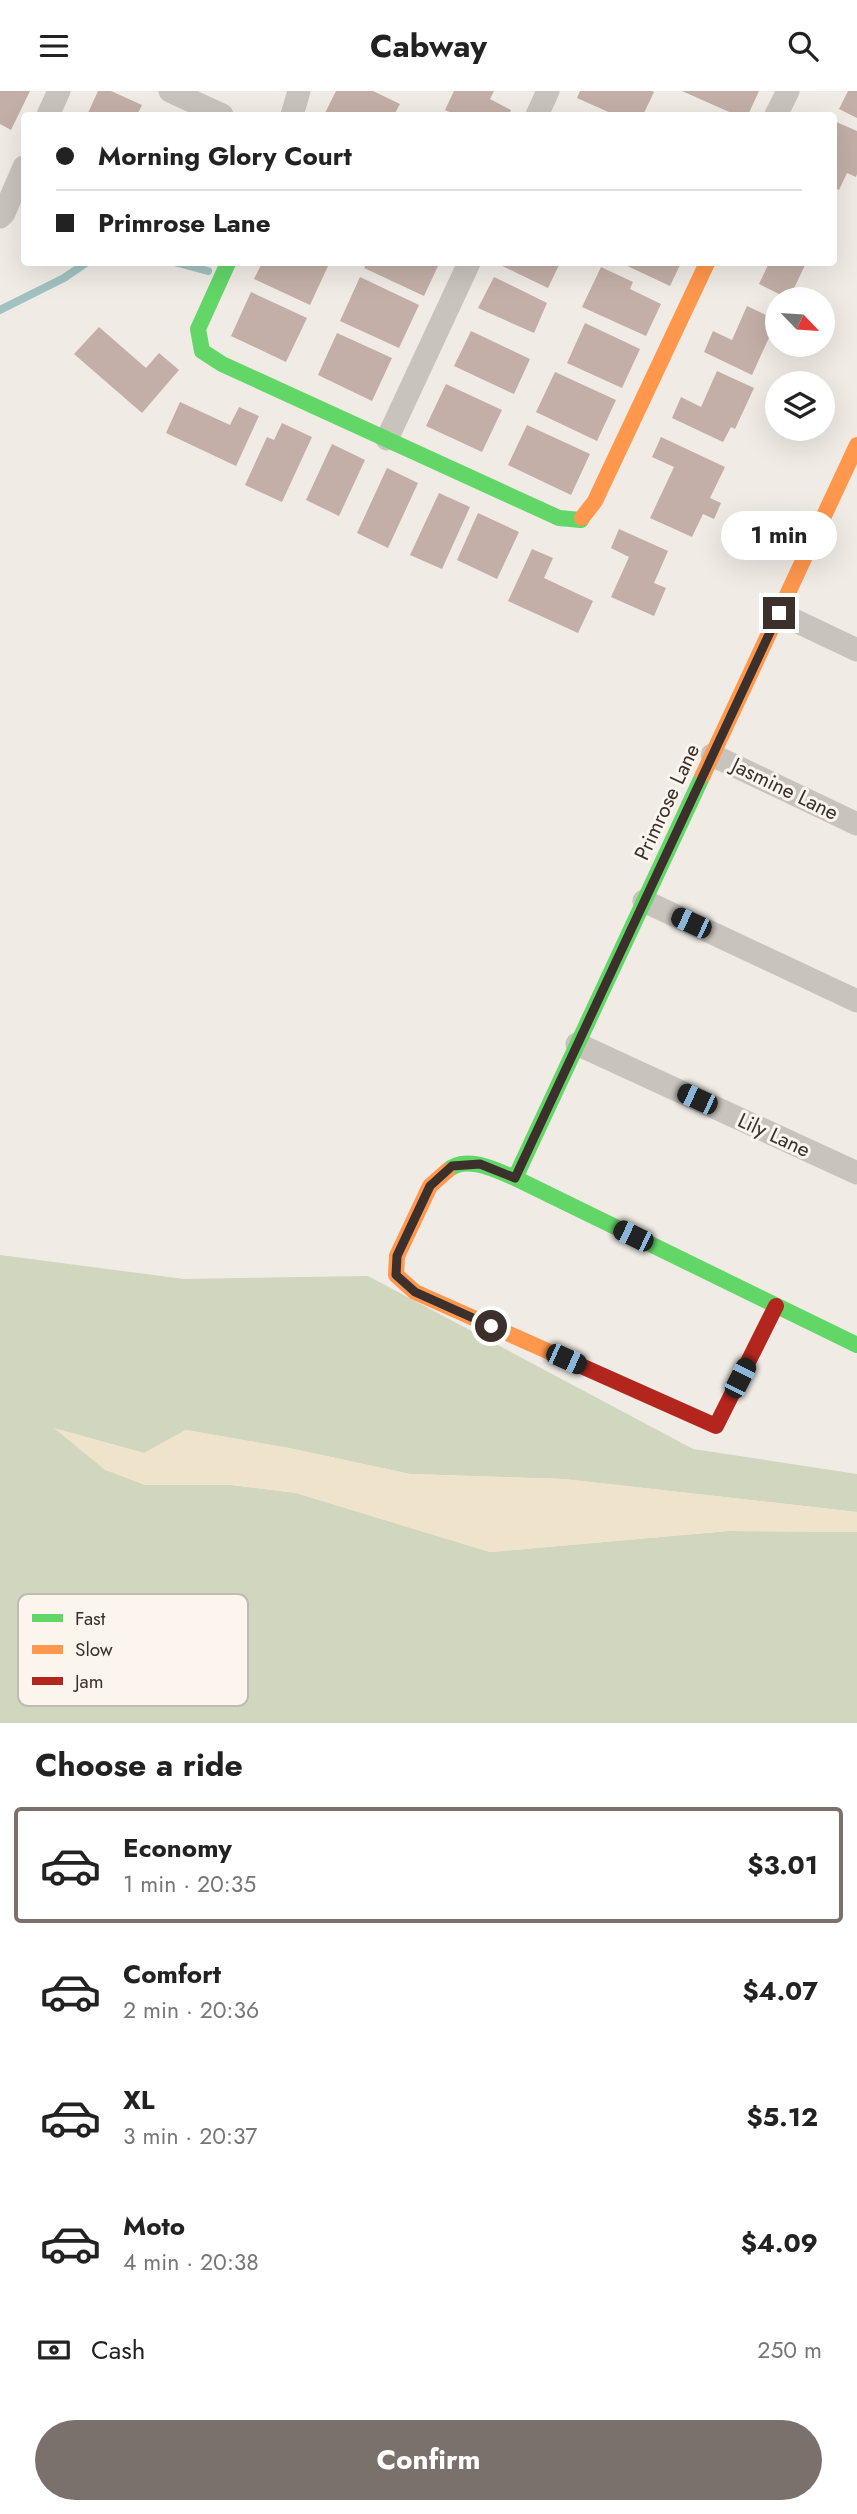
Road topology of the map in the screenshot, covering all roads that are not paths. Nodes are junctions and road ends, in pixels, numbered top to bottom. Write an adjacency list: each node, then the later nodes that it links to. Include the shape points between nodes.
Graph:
1 (59, 91): 6 (street)
2 (170, 91): 7 (street)
3 (299, 91): 8 (street)
4 (548, 91): 9 (street)
5 (788, 91): 10 (street)
6 (49, 112)
7 (216, 112)
8 (293, 112)
9 (538, 112)
10 (778, 112)
11 (21, 174): 12 (street)
12 (0, 217)
13 (227, 266): 16 (street, via 198,329 202,351)
14 (468, 266): 16 (street)
15 (706, 266): 16 (street, via 595,501 581,520 559,518)
16 (387, 439)
17 (857, 445): 18 (street, Primrose Lane)
18 (850, 479): 19 (street, Primrose Lane)
19 (779, 613): 20 (street); 21 (street, Primrose Lane)
20 (857, 650)
21 (712, 755): 22 (street, Jasmine Lane); 23 (street, Primrose Lane)
22 (857, 824)
23 (644, 901): 24 (street); 25 (street, Primrose Lane)
24 (857, 1000)
25 (577, 1044): 26 (street, Lily Lane); 27 (street, Primrose Lane)
26 (857, 1173)
27 (515, 1178): 28 (street); 28 (street, via 480,1164 452,1166 430,1186 397,1256 396,1275 415,1292 716,1426)
28 (776, 1306): 29 (street)
29 (857, 1345)

